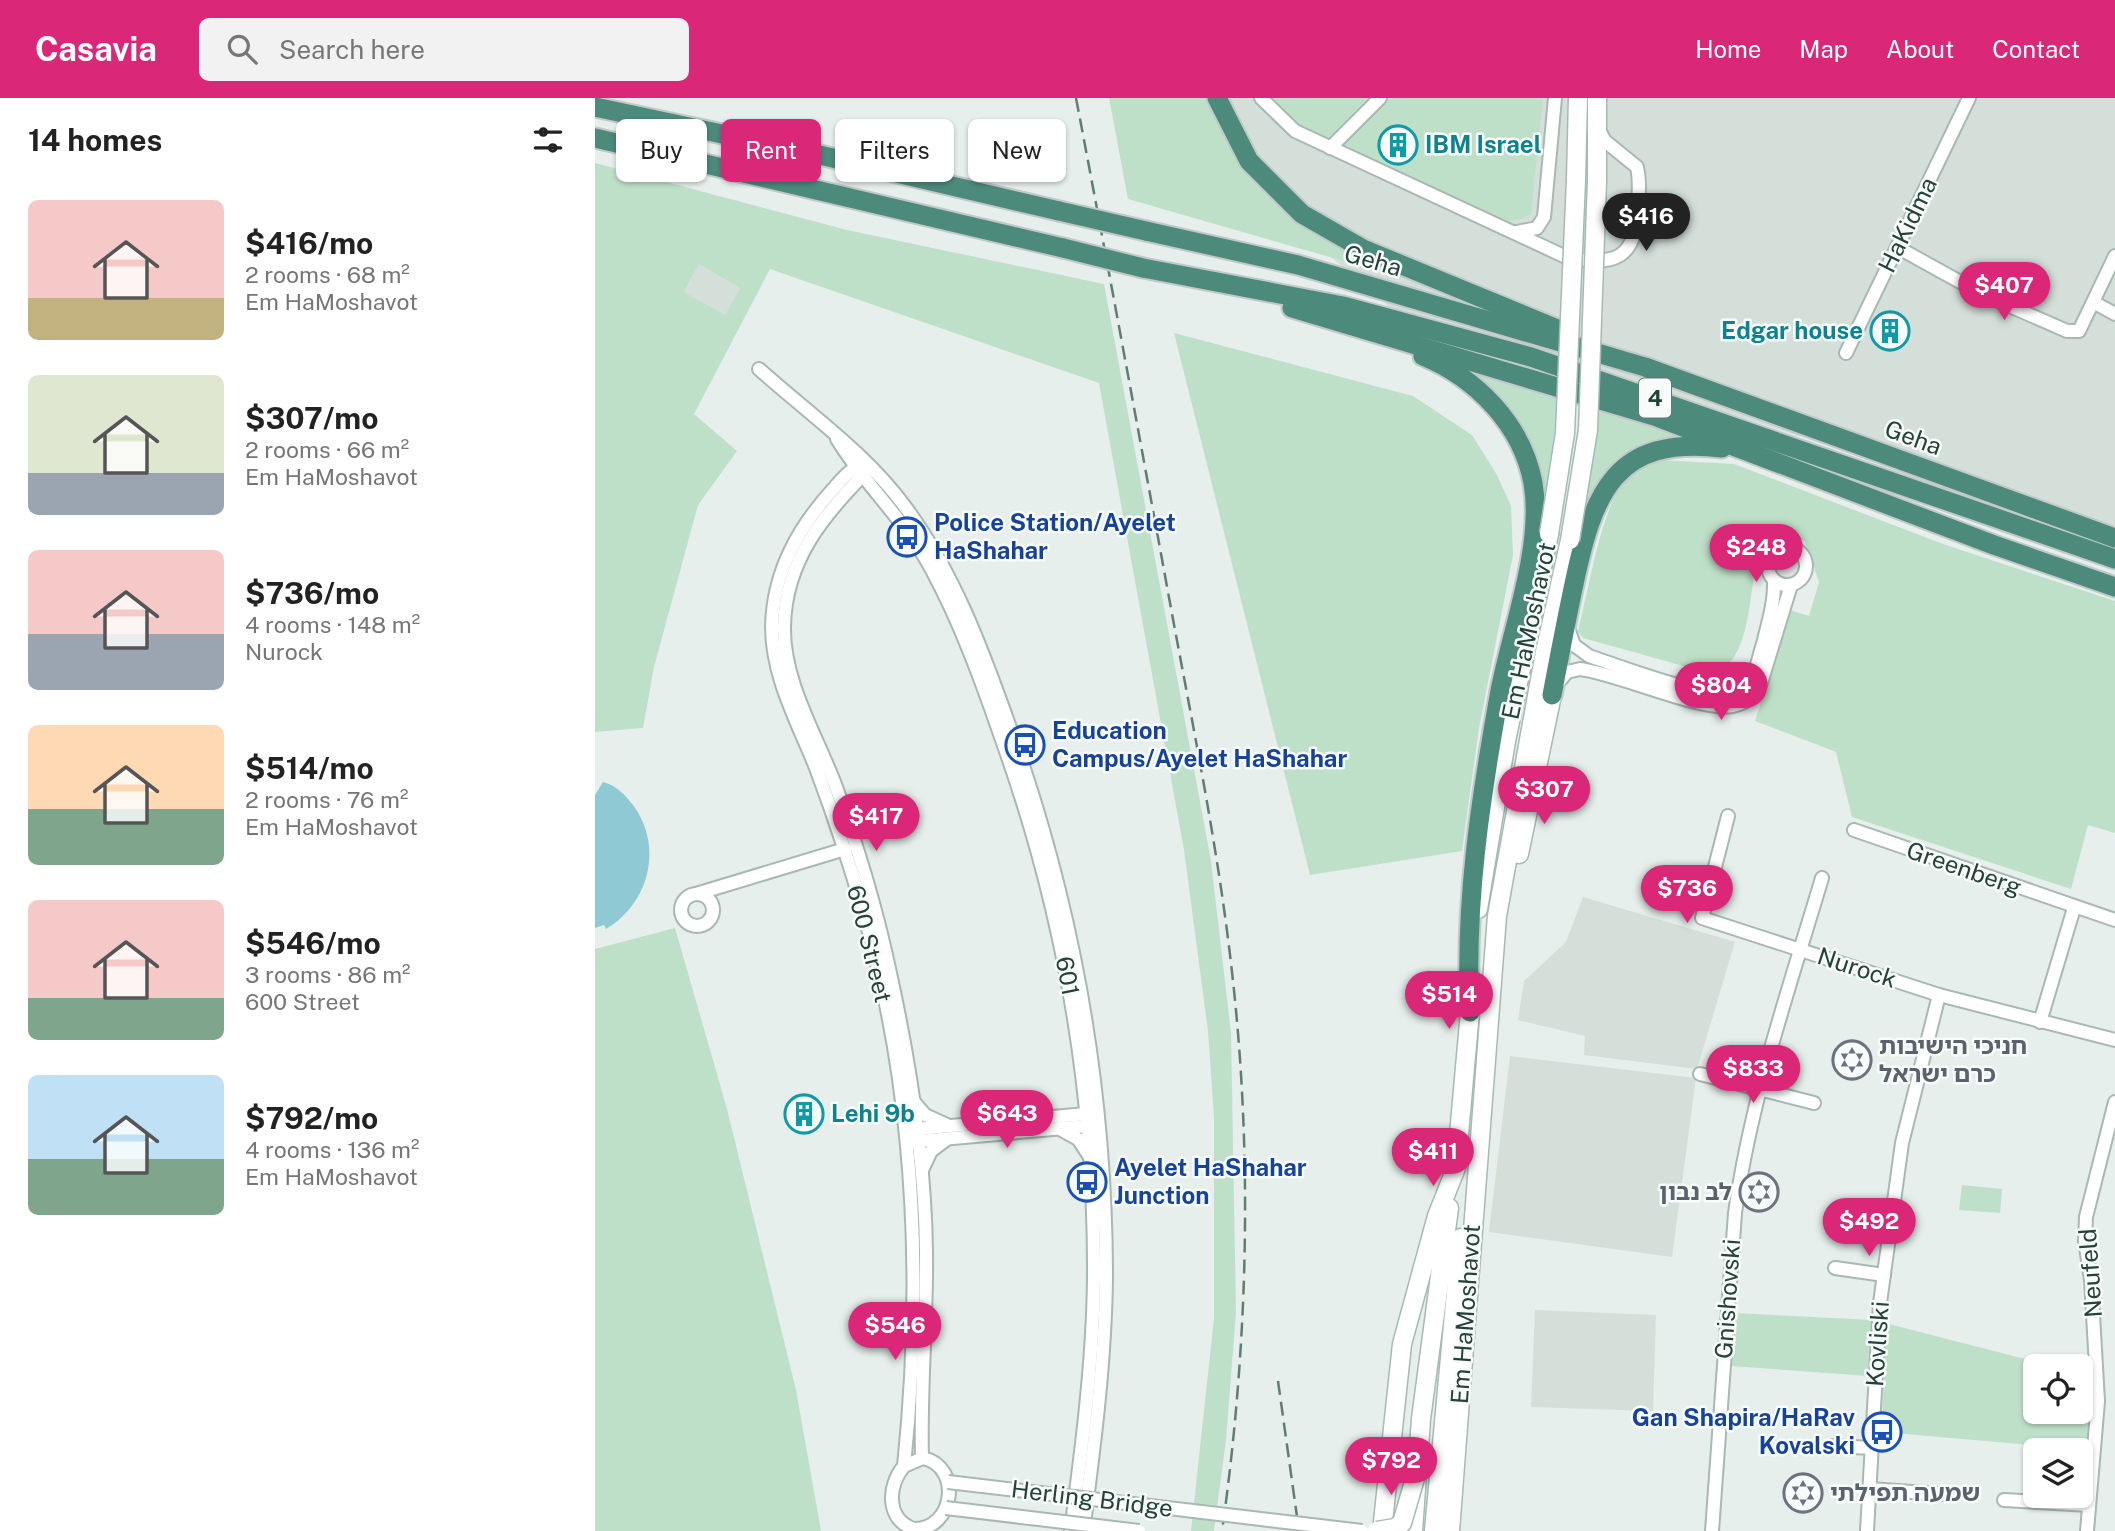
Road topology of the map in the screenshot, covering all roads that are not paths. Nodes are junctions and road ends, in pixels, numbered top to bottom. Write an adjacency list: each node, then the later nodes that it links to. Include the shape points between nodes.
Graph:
1 (1217, 98): 24 (highway, via 1249,161 1302,215 1375,255)
2 (1261, 98): 11 (street, via 1295,131)
3 (1380, 98): 11 (street)
4 (1555, 98): 14 (street)
5 (1578, 98): 51 (main road, Em HaMoshavot, bridge, via 1565,433 1493,818 1478,909)
6 (1597, 98): 9 (main road, Em HaMoshavot)
7 (1969, 98): 17 (street, HaKidma)
8 (595, 107): 24 (highway, Geha / 4, bridge, via 1298,265)
9 (1597, 127): 12 (street, via 1605,141); 13 (main road, Em HaMoshavot)
10 (595, 138): 19 (highway, Geha / 4, bridge)
11 (1330, 148): 15 (street)
12 (1623, 155): 13 (street, via 1605,163); 16 (street, via 1637,167 1639,176 1637,228 1629,250 1615,260 1586,261)
13 (1597, 177): 48 (main road, Em HaMoshavot, bridge, via 1588,430 1524,760)
14 (1545, 213): 15 (street, via 1537,228); 16 (street)
15 (1513, 232): 16 (street)
16 (1543, 246)
17 (1897, 247): 20 (street, via 1980,293 2067,331 2078,331); 23 (street, HaKidma)
18 (2115, 256): 20 (street)
19 (1183, 277): 22 (highway); 33 (highway, Geha / 4, via 1343,306 1531,357)
20 (2095, 303): 21 (street)
21 (2115, 314)
22 (1338, 321): 27 (highway, via 1553,384); 51 (highway, via 1436,361 1479,390 1518,439 1532,480 1531,546 1500,690 1470,912)
23 (1846, 353)
24 (1645, 367): 32 (highway, Geha / 4)
25 (759, 369): 26 (street)
26 (835, 436): 28 (street); 29 (street)
27 (1744, 451): 36 (highway); 37 (highway, via 1716,447 1659,450 1617,473 1598,499 1588,526)
28 (845, 453): 29 (street); 30 (street)
29 (864, 469): 30 (street, 600 Street); 31 (street, 601); 60 (street, 601, via 906,508 955,590 1030,782 1081,987)
30 (844, 486): 31 (street); 41 (street, 600 Street, via 806,522 786,557 773,605 772,630 783,688); 57 (street, 600 Street, via 797,561 784,630 794,684 841,801 876,914)
31 (876, 490): 55 (street, 601, via 923,556 950,605 1018,785 1059,936)
32 (2115, 538)
33 (2115, 559)
34 (1775, 580): 35 (street); 35 (street, via 1769,570 1770,558 1778,550 1795,549 1804,557 1806,568 1801,579); 37 (street, via 1756,665 1746,686 1734,694 1702,692 1580,652 1570,640)
35 (1791, 585): 38 (street, via 1757,692 1742,703 1715,705 1580,669 1562,677)
36 (2115, 587)
37 (1567, 616): 38 (highway)
38 (1552, 695): 48 (main road)
39 (1728, 816): 49 (street, Nurock, via 1702,918)
40 (1854, 831): 46 (street, Greenberg)
41 (845, 849): 43 (street); 64 (street, 600 Street)
42 (1822, 878): 49 (street, Gnishovski)
43 (726, 887): 44 (street); 45 (street)
44 (696, 894): 45 (street, via 706,897); 45 (street, via 681,907 686,922 705,924)
45 (713, 908)
46 (2074, 908): 47 (street, Greenberg); 52 (street)
47 (2115, 920)
48 (1495, 945): 62 (main road, Em HaMoshavot)
49 (1800, 950): 50 (street, Nurock); 56 (street, Gnishovski)
50 (1939, 995): 52 (street, Nurock); 70 (street, Kovliski, via 1902,1143)
51 (1469, 1012): 66 (main road, Em HaMoshavot)
52 (2040, 1022): 53 (street, Nurock)
53 (2115, 1040)
54 (1700, 1074): 56 (street)
55 (1083, 1083): 60 (street, 601); 61 (street, via 1073,1106)
56 (1759, 1089): 59 (street); 93 (street, Gnishovski, via 1735,1213)
57 (912, 1100): 63 (street); 64 (street, 600 Street)
58 (2115, 1102): 74 (street, Neufeld, via 2086,1217 2098,1401)
59 (1814, 1103)
60 (1090, 1119): 61 (street); 65 (street, 601); 85 (street, 601, via 1105,1214 1105,1293 1098,1415)
61 (1058, 1122): 63 (street); 65 (street, via 1078,1139)
62 (1479, 1131): 91 (main road, via 1465,1198); 92 (main road, Em HaMoshavot)
63 (951, 1132): 64 (street); 67 (street, via 931,1150)
64 (913, 1136): 67 (street, 600 Street); 68 (street, 600 Street)
65 (1089, 1158): 84 (street, 601, via 1092,1345)
66 (1456, 1168): 76 (main road, via 1436,1287); 89 (main road, Em HaMoshavot, via 1437,1216 1402,1344)
67 (921, 1174): 68 (street, 600 Street)
68 (920, 1260): 73 (street, 600 Street); 75 (street, 600 Street)
69 (1835, 1268): 70 (street)
70 (1884, 1275): 72 (street, Kovliski)
71 (1833, 1446): 72 (street)
72 (1871, 1448): 78 (street, Kovliski)
73 (922, 1458): 75 (street); 77 (street, via 940,1466)
74 (2093, 1459)
75 (904, 1466): 82 (street, via 896,1477 892,1498 903,1523 914,1529 928,1527)
76 (1416, 1475): 88 (main road, bridge, via 1402,1523); 90 (main road, bridge)
77 (948, 1482): 82 (street); 87 (street, Herling Bridge, bridge)
78 (1870, 1489): 79 (street); 94 (street, Kovliski)
79 (1954, 1495)
80 (2004, 1500): 81 (street)
81 (2023, 1501)
82 (946, 1508): 86 (street, Herling Bridge, bridge)
83 (2089, 1508): 95 (street, Neufeld)
84 (1071, 1531)
85 (1083, 1531)
86 (1139, 1531)
87 (1362, 1531)
88 (1377, 1531)
89 (1382, 1531)
90 (1413, 1531)
91 (1434, 1531)
92 (1451, 1531)
93 (1712, 1531)
94 (1867, 1531)
95 (2087, 1531)

